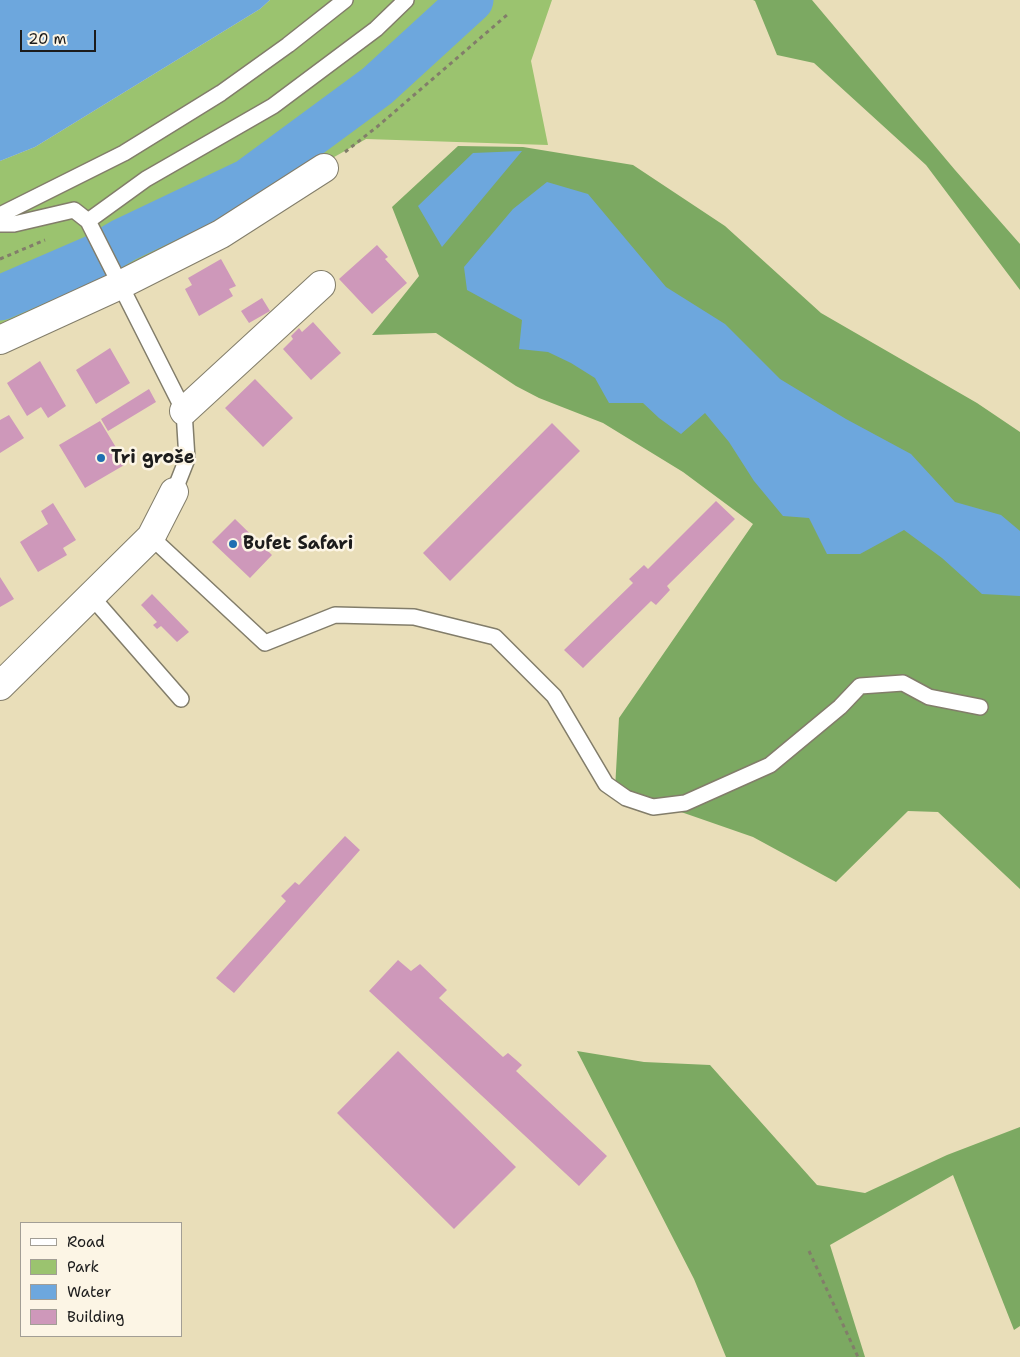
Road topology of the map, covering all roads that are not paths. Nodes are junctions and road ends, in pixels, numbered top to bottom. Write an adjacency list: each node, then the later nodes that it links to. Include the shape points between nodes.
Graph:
1 (346, 0): 4 (lane, via 221,93 124,153)
2 (406, 0): 5 (lane, via 376,29 273,106 146,179)
3 (324, 168): 7 (street, via 221,234)
4 (0, 215)
5 (88, 221): 6 (lane, via 74,210 14,224); 7 (lane)
6 (0, 224)
7 (120, 285): 9 (street); 10 (lane)
8 (321, 285): 10 (street)
9 (0, 340)
10 (184, 411): 11 (lane, via 186,459)
11 (174, 492): 12 (street)
12 (151, 537): 13 (street); 16 (lane, via 265,643 335,615 414,617 495,637 554,696 606,784 626,798 653,807 686,803 770,765 840,707 860,686 904,683 929,697)
13 (91, 596): 14 (street); 15 (lane)
14 (0, 686)
15 (181, 699)
16 (980, 707)

